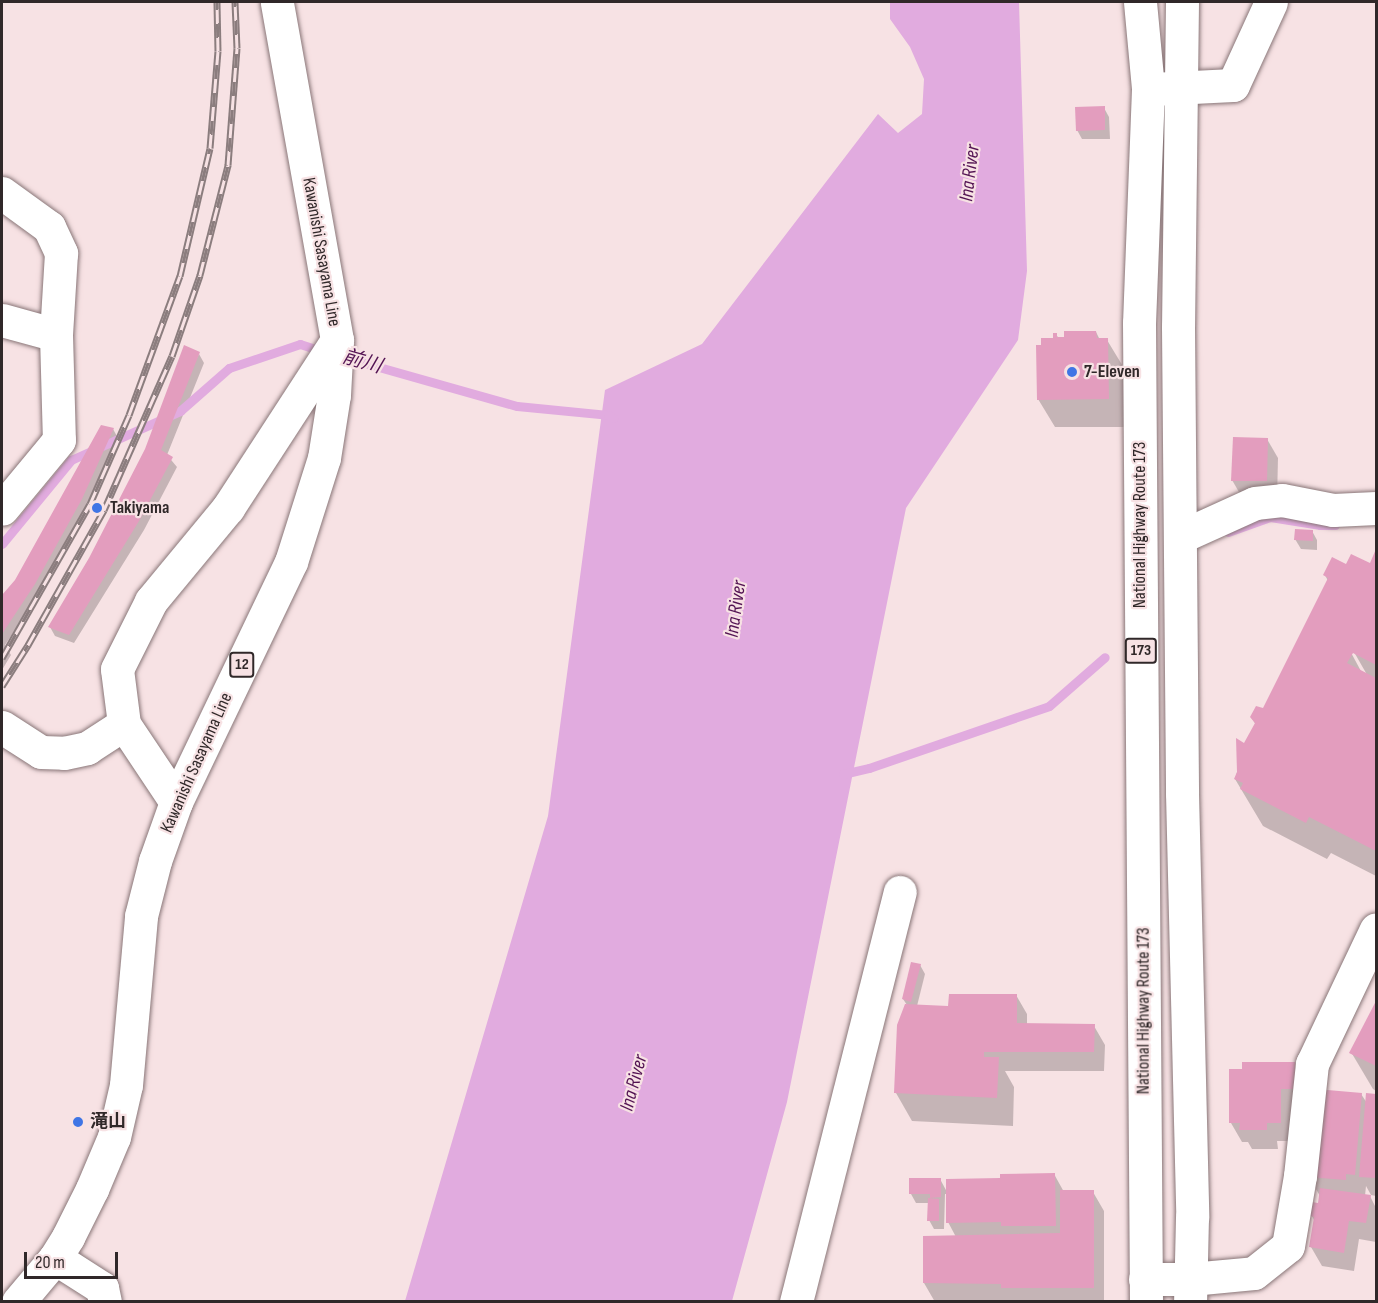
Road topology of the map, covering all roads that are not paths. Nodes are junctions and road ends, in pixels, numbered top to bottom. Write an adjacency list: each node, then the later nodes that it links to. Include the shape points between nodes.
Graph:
1 (277, 2): 10 (main road, Kawanishi Sasayama Line / 12)
2 (1140, 2): 6 (main road, National Highway Route 173 / 173)
3 (1182, 2): 5 (main road, 173)
4 (1271, 2): 5 (main road, via 1233,85)
5 (1181, 87): 6 (main road); 13 (main road, 173)
6 (1148, 89): 20 (main road, National Highway Route 173 / 173, via 1139,323)
7 (2, 193): 9 (main road, via 49,227 61,253)
8 (2, 320): 9 (main road)
9 (56, 335): 12 (main road, via 59,440)
10 (337, 340): 14 (main road, via 228,508 151,601 117,669); 16 (main road, Kawanishi Sasayama Line / 12, via 331,416 310,509 291,562)
11 (1377, 508): 13 (main road, via 1333,510 1282,500 1255,503)
12 (2, 509)
13 (1180, 537): 21 (main road, 173)
14 (124, 724): 15 (main road, via 87,748 64,753 41,752); 16 (main road)
15 (2, 727)
16 (176, 802): 19 (main road, Kawanishi Sasayama Line / 12, via 141,916 126,1085 114,1137 92,1189)
17 (900, 892): 24 (main road)
18 (1377, 929): 21 (main road, via 1312,1064 1288,1246 1254,1273)
19 (55, 1258): 22 (main road, Kawanishi Sasayama Line / 12); 23 (main road, via 102,1288)
20 (1146, 1290): 21 (main road)
21 (1191, 1290)
22 (18, 1302)
23 (105, 1302)
24 (796, 1302)

